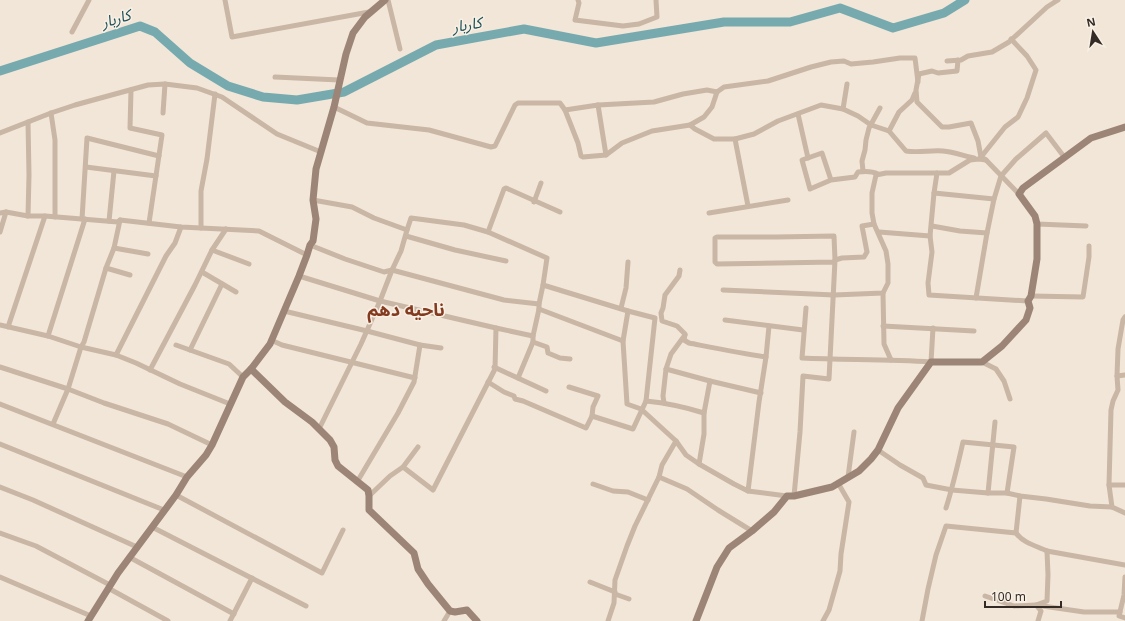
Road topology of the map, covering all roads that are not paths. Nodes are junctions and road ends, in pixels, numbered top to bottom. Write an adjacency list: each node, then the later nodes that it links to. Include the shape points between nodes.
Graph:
1 (89, 0): 9 (street)
2 (225, 0): 8 (street, via 232,38)
3 (385, 0): 8 (street)
4 (388, 0): 11 (street)
5 (578, 0): 6 (street, via 575,20 623,26 639,24 657,17)
6 (656, 0)
7 (1058, 0): 10 (street)
8 (370, 12): 15 (street, via 364,16 353,33)
9 (72, 32)
10 (1011, 39): 12 (street, via 992,52); 43 (street, via 1036,70 1018,117 1005,127)
11 (400, 49)
12 (958, 60): 13 (street); 16 (street, via 957,71 919,74)
13 (947, 61)
14 (275, 77): 15 (street)
15 (339, 80): 24 (street)
16 (918, 82): 20 (street); 21 (street, via 915,58 900,58 851,64 844,61 831,62 768,81 724,87)
17 (165, 84): 19 (street); 22 (street, via 196,88); 29 (street)
18 (847, 84): 26 (street)
19 (131, 90): 28 (street); 40 (street, via 130,128 162,135)
20 (916, 90): 35 (street, via 912,100 898,112); 43 (street, via 917,102 942,127 972,123)
21 (717, 92): 23 (street, via 707,90 654,102); 32 (street, via 712,107 704,117)
22 (215, 94): 38 (street, via 222,96 277,134); 76 (street, via 201,191)
23 (598, 105): 27 (street); 39 (street)
24 (334, 106): 27 (street, via 367,123 429,130 491,147 494,146 518,103 560,103); 38 (street)
25 (880, 108): 33 (street)
26 (842, 109): 30 (street, via 821,105); 33 (street)
27 (565, 110): 39 (street, via 578,142 580,156)
28 (51, 113): 31 (street); 66 (street, via 55,140)
29 (163, 114)
30 (798, 114): 37 (street, via 770,124 754,134); 41 (street)
31 (28, 122): 36 (street); 64 (street)
32 (690, 125): 37 (street, via 714,139); 39 (street, via 652,131 622,143)
33 (872, 125): 35 (street); 46 (street, via 866,140)
34 (1125, 127): 42 (street, via 1091,138)
35 (889, 131): 43 (street, via 906,152 945,151)
36 (0, 133)
37 (735, 139): 59 (street)
38 (321, 152): 56 (street, via 316,169)
39 (606, 155)
40 (159, 156): 44 (street, via 87,138); 49 (street)
41 (808, 158): 51 (street, via 822,153); 51 (street, via 802,160 810,189)
42 (1065, 158): 50 (street, via 1046,133); 54 (street, via 1023,188)
43 (982, 159): 47 (street, via 970,160 949,173); 50 (street)
44 (86, 167): 45 (street); 67 (street)
45 (114, 170): 49 (street); 69 (street)
46 (863, 171): 48 (street); 51 (street, via 858,172 855,177)
47 (937, 173): 48 (street); 53 (street)
48 (878, 174): 71 (street, via 872,193)
49 (156, 176): 70 (street)
50 (1001, 176): 54 (street); 55 (street)
51 (831, 180)
52 (541, 183): 58 (street)
53 (934, 193): 55 (street); 73 (street)
54 (1019, 194): 72 (street, via 1035,216)
55 (994, 199): 82 (street)
56 (313, 200): 78 (street, via 352,208); 85 (street, via 316,219 313,241)
57 (788, 200): 59 (street)
58 (534, 202): 61 (street); 80 (street, via 508,188 504,189)
59 (748, 206): 63 (street)
60 (6, 212): 62 (street); 64 (street); 79 (street)
61 (560, 212)
62 (0, 213)
63 (709, 213)
64 (28, 216): 65 (street)
65 (45, 216): 66 (street); 120 (street)
66 (55, 217): 67 (street)
67 (84, 219): 69 (street); 127 (street)
68 (120, 220): 69 (street); 70 (street); 87 (street)
69 (109, 221)
70 (149, 223): 75 (street)
71 (874, 224): 81 (street); 92 (street, via 862,226 867,252 864,256)
72 (1037, 224): 74 (street); 108 (street, via 1037,259)
73 (932, 226): 82 (street); 84 (street)
74 (1086, 226)
75 (181, 227): 76 (street); 137 (street)
76 (201, 228): 77 (street)
77 (226, 229): 88 (street); 90 (street, via 259,231)
78 (407, 230): 80 (street, via 411,218 419,218 464,225); 83 (street)
79 (0, 232)
80 (488, 232): 102 (street, via 547,258)
81 (879, 232): 84 (street); 105 (street, via 888,264 888,283)
82 (987, 233): 107 (street)
83 (406, 236): 91 (street); 96 (street)
84 (930, 236): 107 (street, via 932,252 929,295)
85 (310, 245): 90 (street); 96 (street, via 384,272)
86 (1089, 246): 108 (street, via 1083,297)
87 (114, 248): 89 (street); 95 (street)
88 (212, 250): 94 (street); 98 (street)
89 (148, 254)
90 (307, 255): 100 (street)
91 (506, 261)
92 (835, 261): 92 (street, via 834,236 715,238 717,264); 106 (street)
93 (628, 262): 111 (street)
94 (249, 264)
95 (106, 268): 99 (street); 134 (street)
96 (392, 270): 109 (street); 110 (street)
97 (680, 270): 126 (street, via 665,295 661,314 662,321 677,326)
98 (202, 272): 101 (street); 149 (street)
99 (130, 275)
100 (299, 276): 109 (street); 113 (street)
101 (222, 284): 104 (street); 136 (street)
102 (543, 285): 110 (street); 111 (street)
103 (723, 290): 106 (street)
104 (236, 292)
105 (883, 293): 106 (street); 119 (street)
106 (834, 295): 140 (street)
107 (976, 298): 108 (street)
108 (1030, 298): 144 (street, via 1026,320 1002,346)
109 (380, 301): 121 (street); 124 (street)
110 (539, 307): 128 (street); 130 (street)
111 (621, 308): 114 (street)
112 (806, 308): 123 (street)
113 (284, 311): 124 (street); 129 (street)
114 (628, 311): 130 (street); 162 (street, via 655,318)
115 (1125, 318): 150 (street, via 1118,348)
116 (725, 320): 118 (street)
117 (0, 325): 120 (street)
118 (769, 326): 123 (street); 138 (street)
119 (883, 326): 122 (street); 141 (street, via 884,344)
120 (8, 327): 127 (street)
121 (496, 328): 128 (street); 146 (street)
122 (933, 328): 125 (street); 143 (street)
123 (803, 330): 140 (street, via 802,358)
124 (367, 331): 133 (street); 142 (street)
125 (974, 331)
126 (685, 334): 138 (street, via 684,340 689,343); 148 (street, via 671,354)
127 (48, 336): 134 (street)
128 (533, 336): 131 (street)
129 (271, 340): 142 (street); 147 (street)
130 (623, 341): 166 (street, via 627,404)
131 (533, 342): 139 (street, via 546,347 548,353); 154 (street)
132 (176, 345): 136 (street)
133 (420, 345): 135 (street); 153 (street)
134 (81, 347): 137 (street); 158 (street)
135 (441, 348)
136 (190, 350): 152 (street, via 229,364)
137 (116, 355): 149 (street)
138 (766, 357): 160 (street)
139 (570, 359)
140 (830, 360): 141 (street); 196 (street, via 829,378 803,376 800,432)
141 (891, 360): 143 (street)
142 (352, 362): 153 (street); 171 (street)
143 (931, 362): 144 (street); 178 (street, via 898,408)
144 (982, 362): 161 (street, via 996,369 1004,381)
145 (0, 367): 158 (street)
146 (494, 367): 154 (street); 156 (street)
147 (251, 369): 152 (street); 171 (street, via 285,402)
148 (666, 369): 155 (street); 163 (street)
149 (150, 370): 165 (street)
150 (1116, 376): 151 (street); 187 (street, via 1118,390 1111,410)
151 (1125, 376)
152 (243, 377): 165 (street)
153 (414, 378): 184 (street, via 398,413)
154 (518, 378): 159 (street)
155 (710, 381): 160 (street); 167 (street)
156 (488, 382): 168 (street, via 514,396 515,399 523,400 586,428); 180 (street, via 433,490)
157 (569, 387): 168 (street, via 598,396)
158 (68, 389): 170 (street); 175 (street, via 168,424)
159 (546, 391)
160 (761, 393): 191 (street)
161 (1010, 399)
162 (646, 401): 163 (street); 166 (street)
163 (664, 403): 167 (street)
164 (0, 404): 170 (street)
165 (230, 404): 175 (street)
166 (641, 409): 168 (street, via 633,429); 173 (street)
167 (704, 413): 179 (street, via 704,434)
168 (592, 416)
169 (995, 422): 176 (street)
170 (53, 424): 181 (street)
171 (320, 429): 184 (street, via 334,447 338,466)
172 (854, 432): 183 (street)
173 (676, 441): 179 (street, via 686,455); 182 (street, via 662,465)
174 (0, 444): 201 (street)
175 (212, 444): 181 (street)
176 (993, 445): 190 (street, via 963,442); 192 (street, via 1014,447); 193 (street)
177 (418, 447): 180 (street)
178 (878, 450): 183 (street, via 859,471); 190 (street, via 923,478 926,485)
179 (699, 464): 191 (street)
180 (403, 468): 195 (street, via 390,476)
181 (187, 477): 194 (street)
182 (659, 477): 198 (street); 205 (street, via 687,489)
183 (848, 477): 185 (street)
184 (357, 482): 195 (street, via 368,490)
185 (838, 483): 196 (street, via 832,487); 233 (street, via 849,502 840,571 829,610)
186 (593, 484): 198 (street, via 613,491 628,492)
187 (1109, 485): 188 (street); 199 (street)
188 (1125, 485)
189 (0, 487): 208 (street)
190 (952, 490): 193 (street); 200 (street)
191 (748, 491): 196 (street)
192 (1008, 493): 193 (street); 197 (street)
193 (988, 494)
194 (176, 495): 201 (street); 204 (street, via 322,573)
195 (369, 496): 222 (street, via 369,510 414,553 418,569)
196 (790, 496): 205 (street)
197 (1020, 496): 199 (street); 207 (street)
198 (648, 500): 217 (street, via 627,546 615,580)
199 (1112, 507): 202 (street)
200 (946, 508)
201 (164, 510): 203 (street)
202 (1125, 513)
203 (152, 527): 208 (street); 214 (street)
204 (343, 530)
205 (752, 531): 232 (street, via 729,548 717,567)
206 (0, 533): 216 (street, via 36,546)
207 (1016, 533): 209 (street, via 1029,543); 234 (street, via 946,526 934,562)
208 (137, 547): 210 (street)
209 (1047, 551): 211 (street); 220 (street, via 1047,601)
210 (129, 557): 216 (street); 224 (street)
211 (1125, 565)
212 (0, 577): 226 (street)
213 (1125, 577): 223 (street)
214 (252, 578): 221 (street); 224 (street)
215 (590, 582): 217 (street)
216 (109, 587): 226 (street); 227 (street)
217 (615, 593): 219 (street); 231 (street)
218 (985, 596): 220 (street, via 1014,606)
219 (629, 599)
220 (1036, 605): 223 (street, via 1084,612); 235 (street, via 1041,611)
221 (306, 606)
222 (450, 611): 229 (street); 230 (street, via 467,610)
223 (1120, 612): 225 (street, via 1119,616)
224 (234, 614): 228 (street)
225 (1125, 618)
226 (89, 619)
227 (168, 621)
228 (230, 621)
229 (444, 621)
230 (477, 621)
231 (608, 621)
232 (696, 621)
233 (823, 621)
234 (922, 621)
235 (1038, 621)

